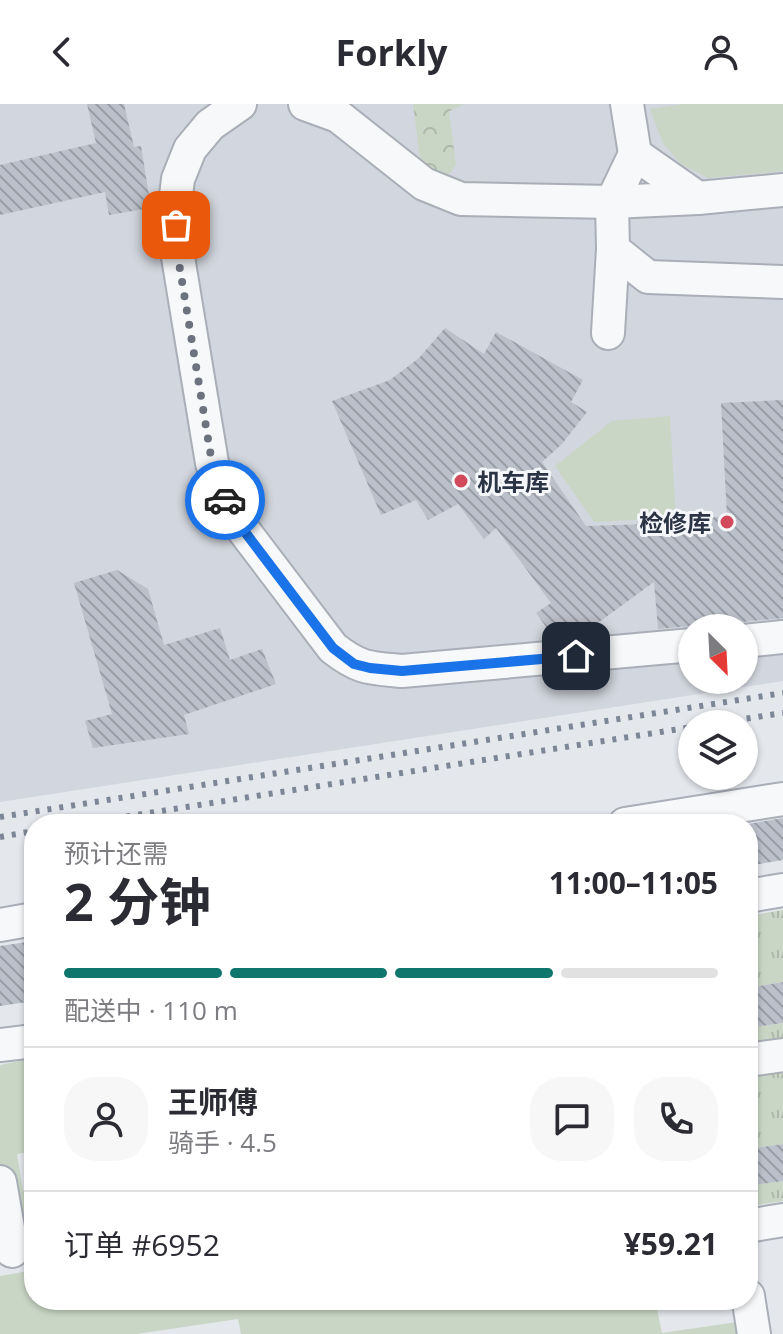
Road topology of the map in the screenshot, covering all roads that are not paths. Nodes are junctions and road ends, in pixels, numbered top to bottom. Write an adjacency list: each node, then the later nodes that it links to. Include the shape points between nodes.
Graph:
1 (240, 104): 13 (street, via 210,125 190,149 175,204 176,245 212,463 229,511 333,648 354,664 402,671)
2 (305, 104): 7 (street, via 338,116 424,184 461,199)
3 (627, 104): 4 (street)
4 (635, 154): 6 (street); 7 (street)
5 (783, 190): 6 (street)
6 (698, 198): 7 (street)
7 (612, 202): 8 (street)
8 (613, 249): 9 (street, via 648,277); 10 (street)
9 (783, 282)
10 (608, 333)
11 (783, 637): 12 (street)
12 (758, 640)
13 (678, 646)
14 (783, 799): 15 (street)
15 (707, 814)
16 (783, 890): 17 (street)
17 (758, 894)
18 (24, 921): 19 (street)
19 (0, 925)
20 (24, 1042): 21 (street)
21 (0, 1045)
22 (783, 1055): 23 (street)
23 (758, 1059)
24 (0, 1182): 27 (street)
25 (783, 1220): 26 (street)
26 (758, 1224)
27 (15, 1251)
28 (750, 1310): 29 (street)
29 (754, 1334)

